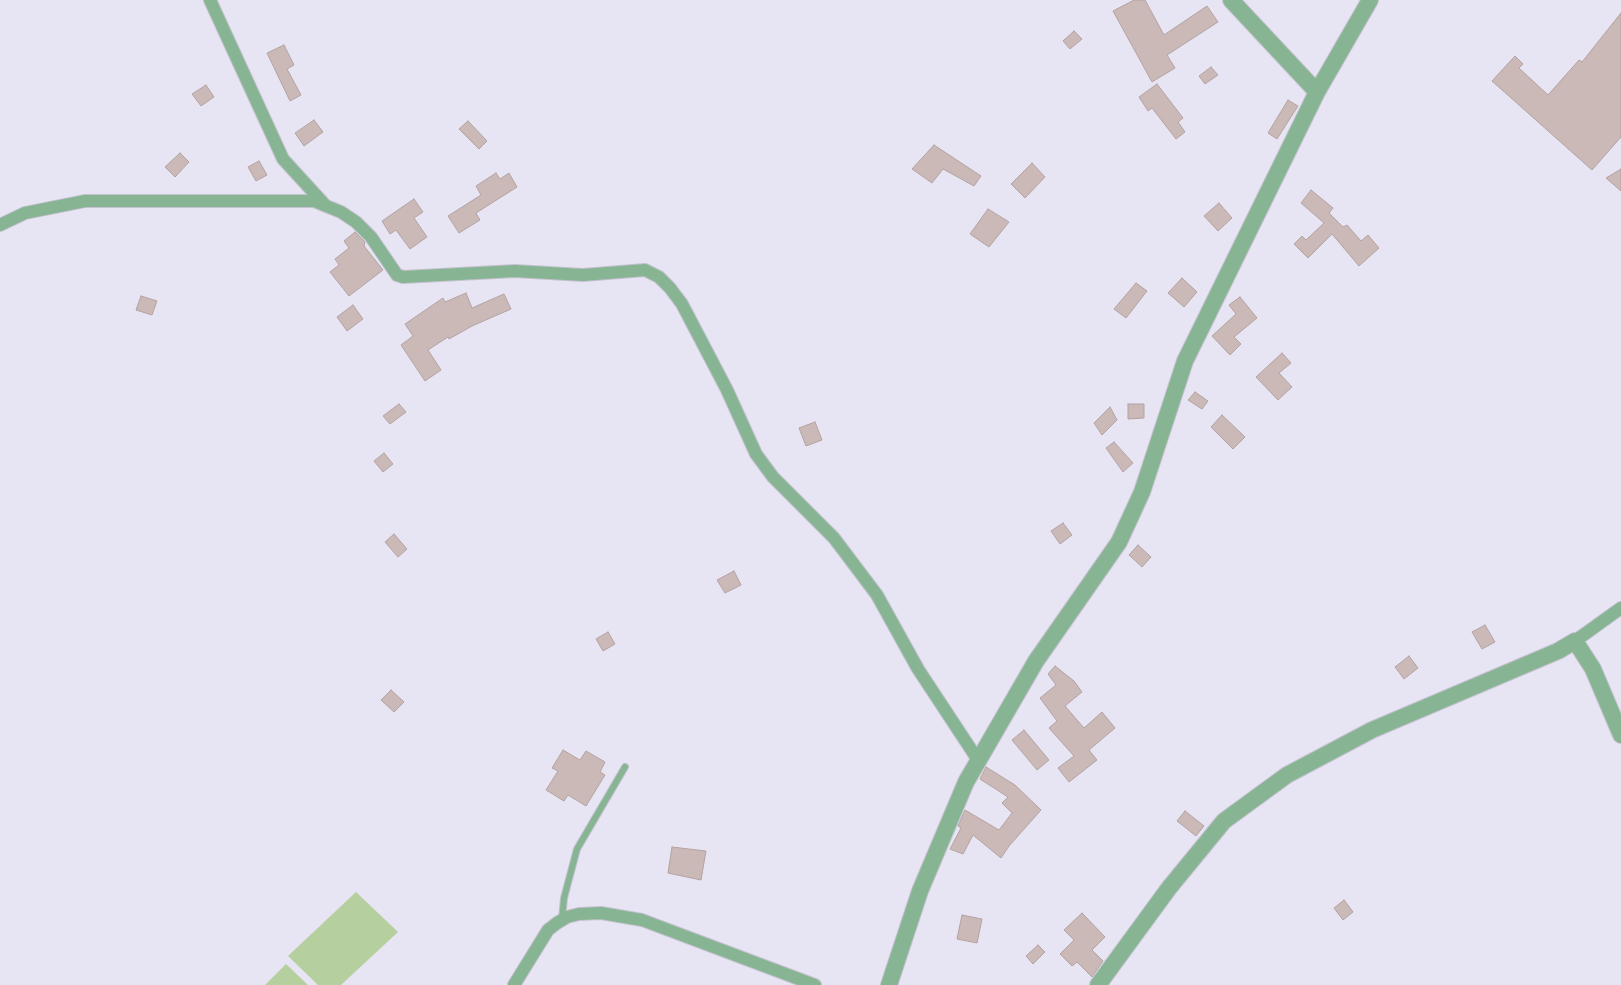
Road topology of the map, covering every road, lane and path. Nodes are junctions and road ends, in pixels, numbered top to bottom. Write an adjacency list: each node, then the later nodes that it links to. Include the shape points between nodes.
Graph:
1 (210, 0): 5 (street, via 283,159 317,192)
2 (1231, 0): 4 (street)
3 (1370, 0): 4 (street)
4 (1317, 92): 10 (street, via 1185,361 1142,492 1119,542 1036,661)
5 (326, 206): 6 (street, via 314,201 103,200 43,208); 10 (street, via 356,222 398,275 403,277 515,271 583,276 645,270 659,277 682,304 756,454 773,477 834,538 877,596 918,669)
6 (0, 225)
7 (1621, 608): 8 (street)
8 (1575, 641): 9 (street, via 1593,669); 16 (street, via 1372,730 1287,775 1249,801 1224,821 1205,844)
9 (1621, 735)
10 (978, 760): 15 (street, via 920,891)
11 (625, 767): 12 (lane, via 577,850 564,898)
12 (562, 919): 13 (street, via 548,930); 14 (street, via 601,913 642,920)
13 (514, 985)
14 (815, 985)
15 (889, 985)
16 (1098, 985)

